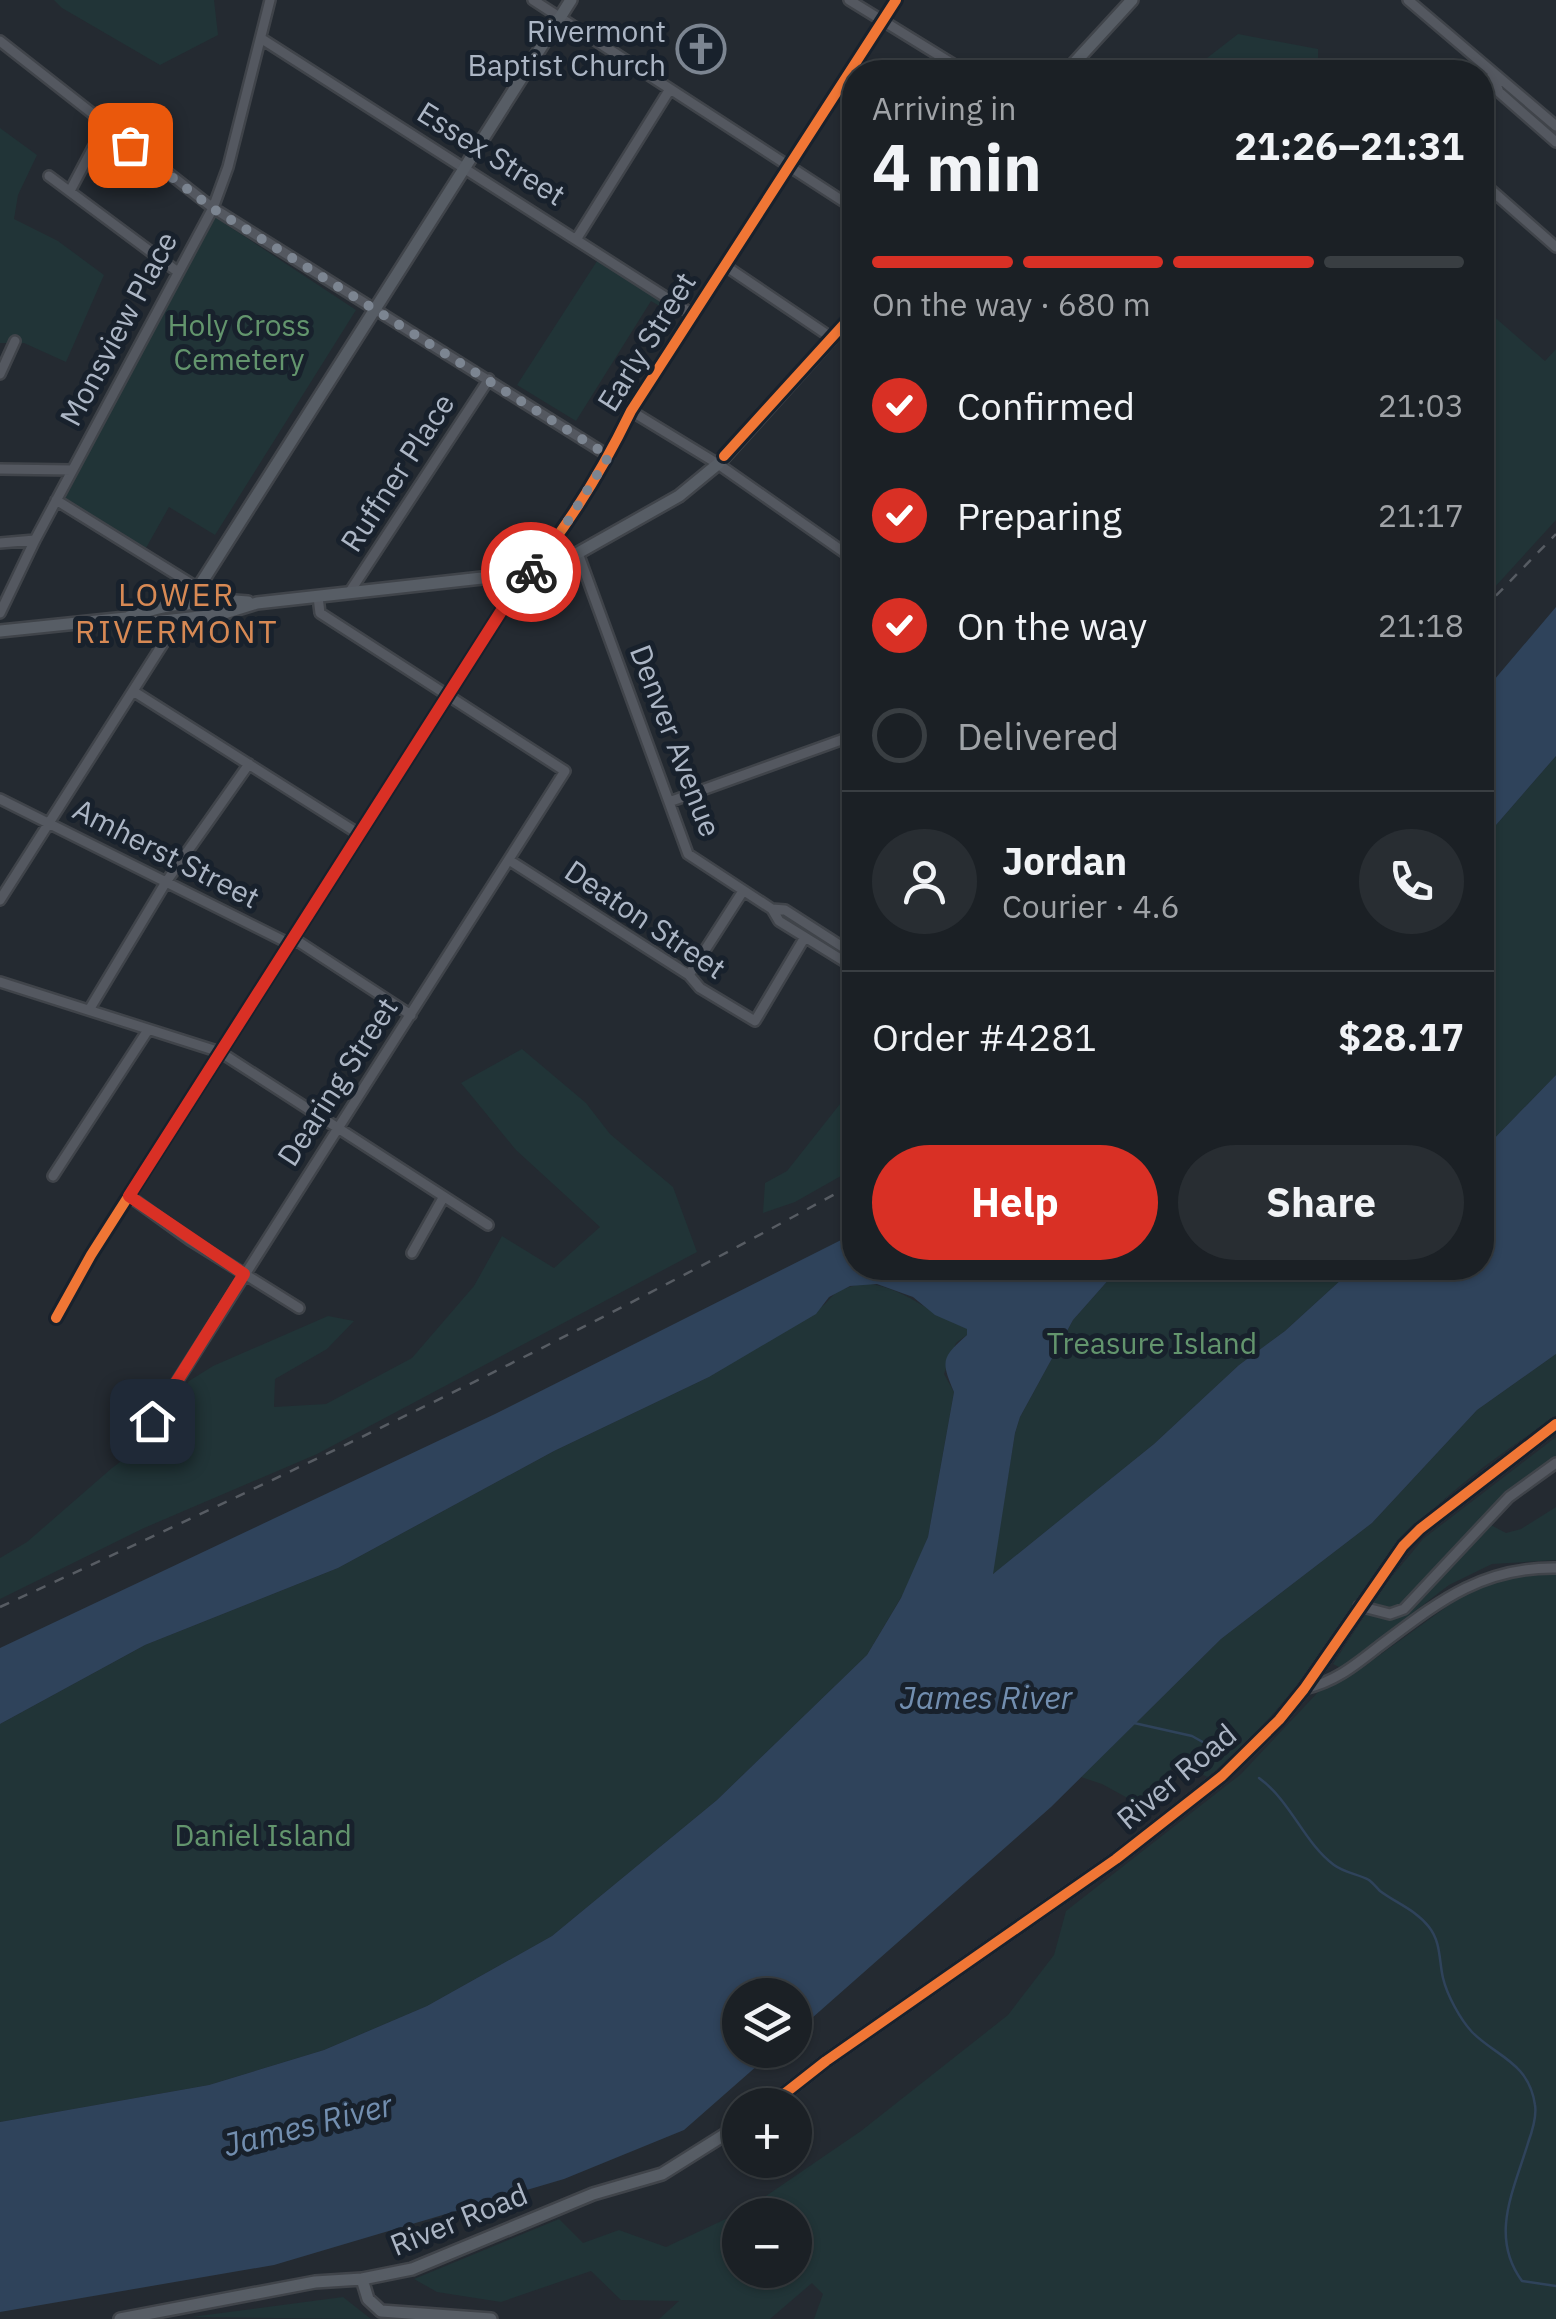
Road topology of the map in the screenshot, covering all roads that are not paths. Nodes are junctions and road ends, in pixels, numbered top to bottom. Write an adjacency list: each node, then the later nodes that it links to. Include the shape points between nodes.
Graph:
1 (270, 0): 10 (street, Monsview Place)
2 (533, 0): 8 (street)
3 (571, 0): 8 (street)
4 (849, 0): 9 (street)
5 (896, 0): 9 (street, Early Street)
6 (1132, 0): 14 (street)
7 (1408, 0): 15 (street)
8 (560, 18): 19 (street); 24 (street)
9 (882, 21): 12 (street, Early Street); 13 (street)
10 (262, 38): 24 (street, Essex Street); 29 (street, Monsview Place)
11 (0, 40): 20 (street)
12 (857, 60)
13 (946, 60)
14 (1077, 60)
15 (1476, 60)
16 (1494, 75): 21 (street)
17 (1494, 79): 22 (street, via 1499,92)
18 (842, 83): 23 (street, Early Street)
19 (670, 89): 23 (street); 30 (street)
20 (105, 125): 26 (street); 29 (street)
21 (1556, 126)
22 (1556, 142)
23 (788, 166): 28 (street); 32 (street, Early Street)
24 (465, 167): 30 (street, Essex Street); 34 (street)
25 (49, 176): 26 (street)
26 (70, 191): 33 (street)
27 (1494, 193): 31 (street)
28 (842, 200)
29 (212, 208): 33 (street, Monsview Place); 34 (street)
30 (577, 238): 35 (street, Essex Street)
31 (1556, 247)
32 (724, 265): 35 (street, Early Street); 37 (street)
33 (178, 272): 45 (street, Monsview Place)
34 (374, 310): 40 (street); 52 (street)
35 (692, 314): 41 (street, Early Street)
36 (842, 327): 37 (street)
37 (832, 338): 43 (street)
38 (14, 341): 39 (street)
39 (0, 374)
40 (489, 379): 42 (street); 53 (street, Ruffner Place)
41 (631, 411): 42 (street, Early Street); 43 (street)
42 (609, 456): 51 (street, Early Street)
43 (718, 464): 49 (street); 50 (street, via 679,496)
44 (0, 470): 45 (street)
45 (72, 470): 46 (street, Monsview Place)
46 (56, 500): 47 (street, Monsview Place); 52 (street)
47 (35, 540): 48 (street); 57 (street, Monsview Place)
48 (0, 543)
49 (842, 551)
50 (578, 553): 51 (street); 66 (street, Denver Avenue)
51 (534, 568): 53 (street); 62 (street, Early Street)
52 (198, 588): 56 (street)
53 (349, 593): 54 (street)
54 (318, 597): 55 (street); 62 (street, via 320,613)
55 (251, 603): 56 (street); 59 (street)
56 (188, 604): 58 (street)
57 (0, 613)
58 (126, 618): 59 (street); 60 (street)
59 (178, 620): 61 (street)
60 (0, 632)
61 (133, 691): 64 (street); 67 (street)
62 (448, 695): 68 (street, Early Street); 69 (street, Dearing Street, via 565,770)
63 (842, 740): 66 (street)
64 (249, 764): 68 (street); 70 (street)
65 (0, 799): 67 (street, Amherst Street)
66 (669, 802): 71 (street, Denver Avenue, via 688,854)
67 (51, 824): 70 (street, Amherst Street); 72 (street)
68 (359, 834): 75 (street, Early Street)
69 (509, 860): 78 (street, Deaton Street); 81 (street, Dearing Street)
70 (166, 882): 75 (street, Amherst Street); 80 (street)
71 (743, 891): 73 (street, Denver Avenue); 78 (street)
72 (0, 900)
73 (772, 909): 74 (street, Denver Avenue); 76 (street, Denver Avenue, via 785,910)
74 (805, 936): 77 (street, Denver Avenue); 78 (street, Deaton Street, via 754,1021)
75 (291, 941): 81 (street, Amherst Street); 83 (street, Early Street)
76 (842, 947)
77 (842, 960)
78 (689, 974)
79 (0, 982): 80 (street)
80 (89, 1010): 82 (street)
81 (411, 1014): 84 (street, Dearing Street)
82 (148, 1030): 83 (street); 85 (street)
83 (220, 1052): 84 (street); 86 (street, Early Street)
84 (336, 1130): 87 (street); 90 (street, Dearing Street)
85 (53, 1176)
86 (129, 1196): 90 (street); 92 (street, Early Street)
87 (443, 1198): 88 (street); 89 (street)
88 (488, 1226)
89 (412, 1253)
90 (244, 1274): 91 (street); 93 (street, Dearing Street)
91 (299, 1308)
92 (56, 1318)
93 (152, 1421)
94 (1556, 1424): 97 (street, River Road, via 1420,1529)
95 (1556, 1463): 97 (street, via 1509,1497 1404,1609 1390,1614)
96 (1556, 1568): 98 (street, via 1469,1584 1345,1674)
97 (1359, 1606): 98 (street, River Road)
98 (1304, 1689): 99 (street, River Road, via 1252,1748 1172,1816)
99 (792, 2088)
100 (722, 2136): 101 (street, River Road, via 662,2174 593,2194 412,2269)
101 (362, 2279): 102 (street, River Road); 103 (street, via 368,2299 381,2311)
102 (120, 2319)
103 (491, 2319)

